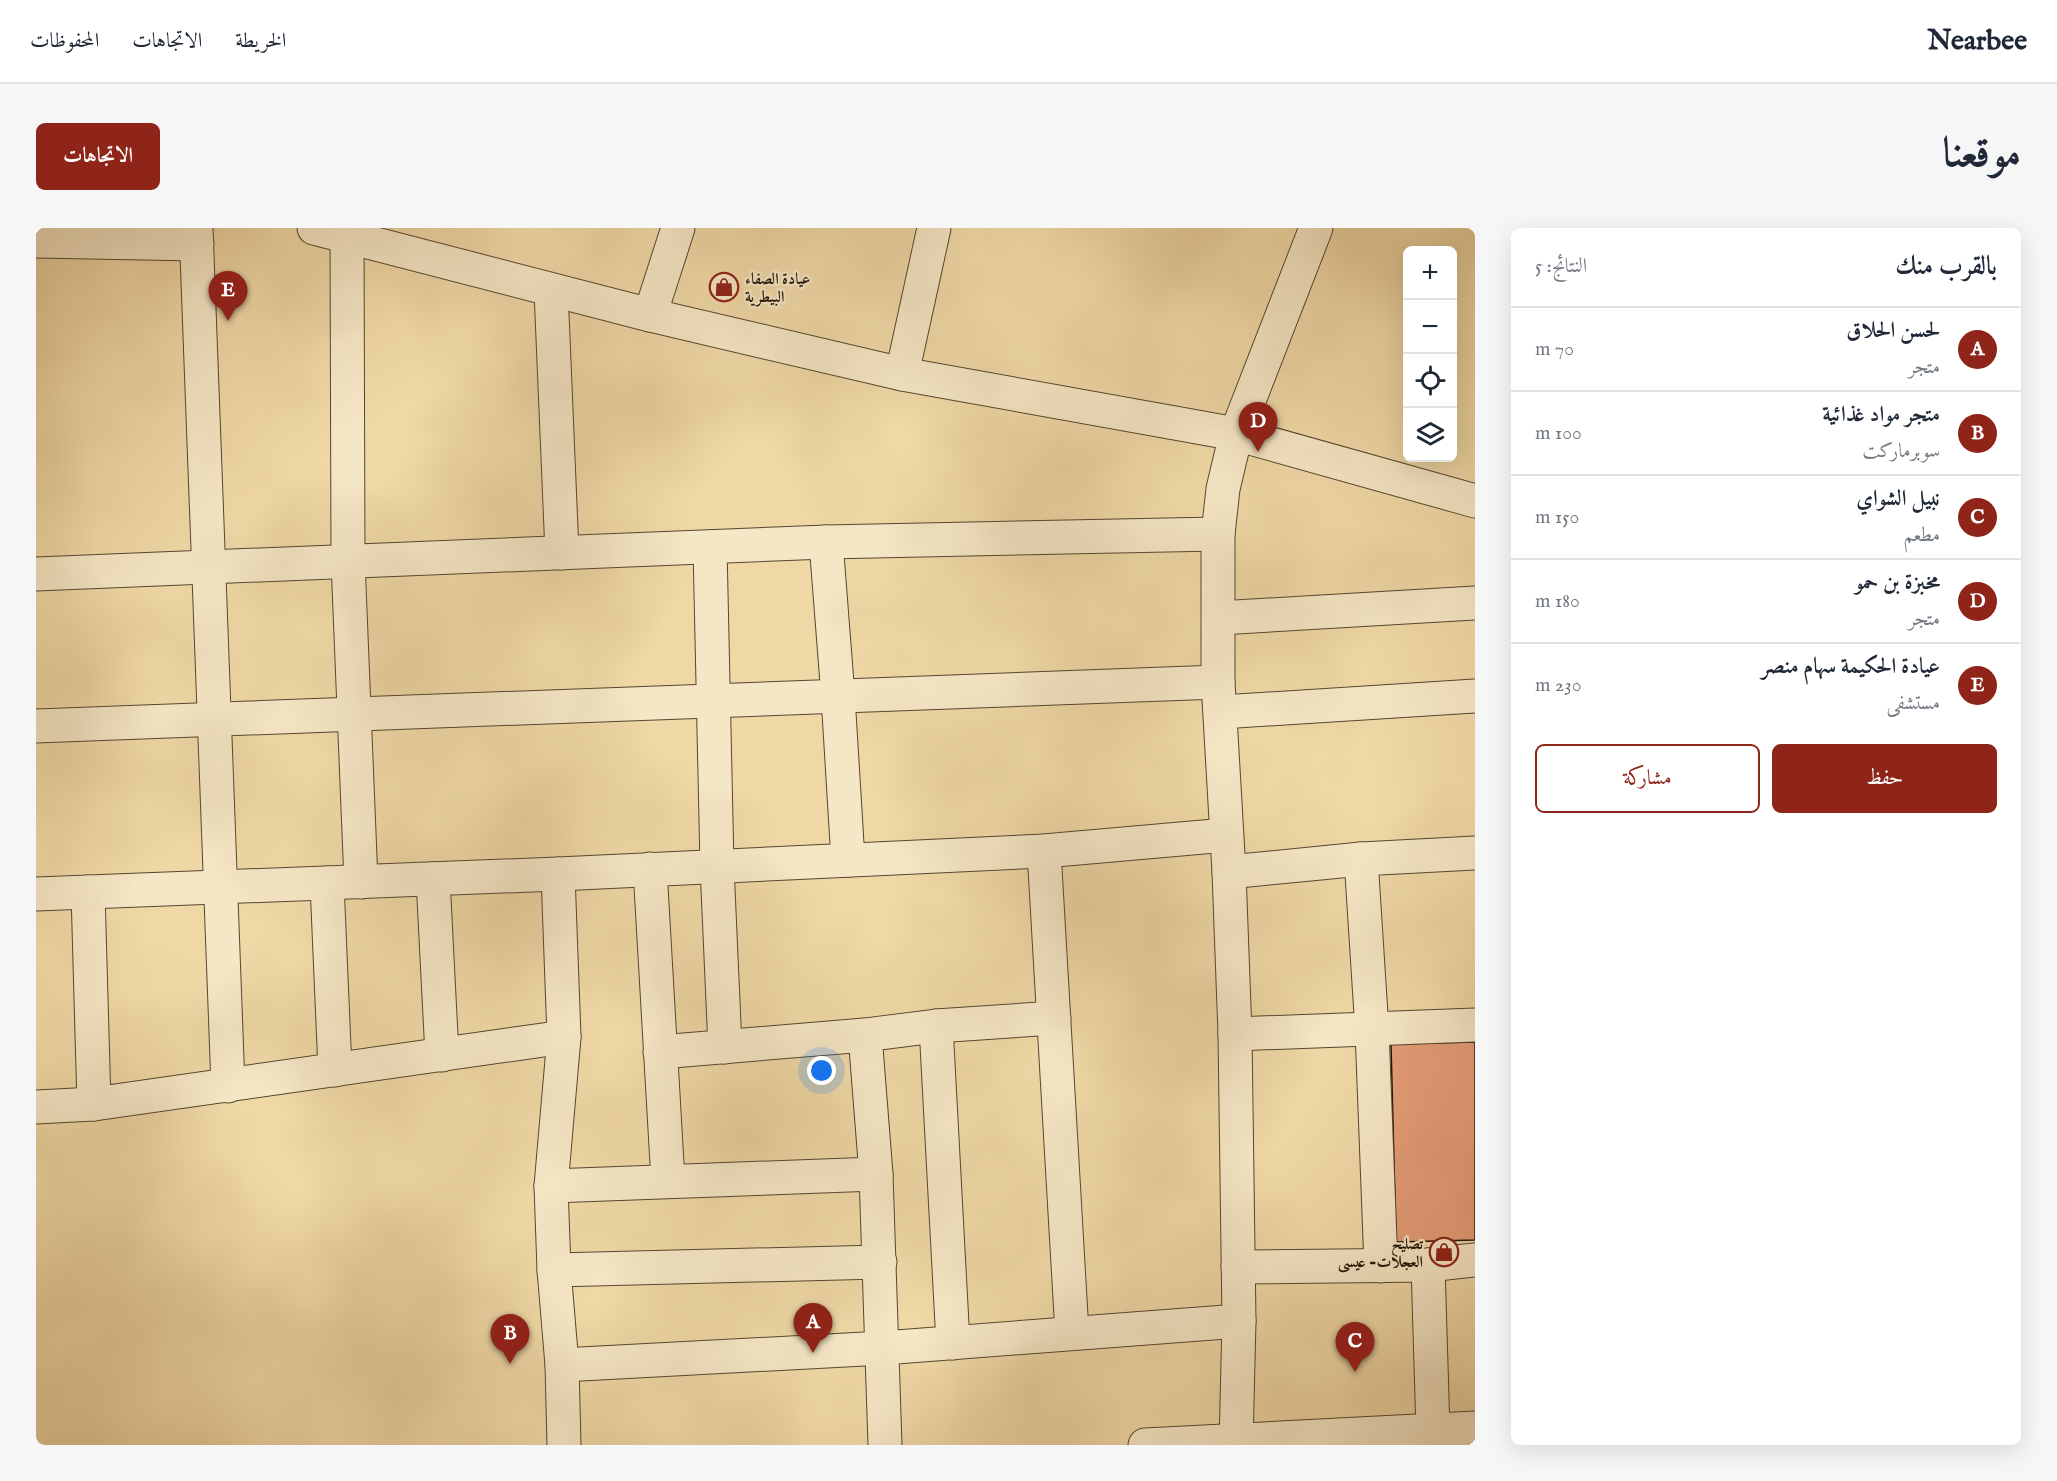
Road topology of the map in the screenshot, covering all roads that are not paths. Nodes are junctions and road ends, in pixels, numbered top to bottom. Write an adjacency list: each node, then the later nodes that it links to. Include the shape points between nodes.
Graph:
1 (314, 228): 5 (street)
2 (678, 228): 9 (street)
3 (934, 228): 10 (street)
4 (1316, 228): 11 (street)
5 (348, 232): 8 (street); 17 (street)
6 (197, 236): 7 (street); 18 (street)
7 (36, 241)
8 (551, 290): 9 (street); 16 (street)
9 (650, 315): 10 (street)
10 (902, 374): 11 (street)
11 (1236, 434): 12 (street); 13 (street, via 1223,489)
12 (1475, 501)
13 (1218, 534): 14 (street); 21 (street)
14 (825, 542): 15 (street); 22 (street)
15 (710, 547): 16 (street); 25 (street)
16 (562, 553): 17 (street)
17 (348, 561): 18 (street); 26 (street)
18 (209, 567): 19 (street); 27 (street)
19 (36, 574)
20 (1475, 603): 21 (street)
21 (1219, 618): 24 (street)
22 (838, 696): 24 (street); 25 (street); 33 (street)
23 (1475, 696): 24 (street)
24 (1220, 697): 29 (street)
25 (714, 701): 26 (street); 34 (street)
26 (355, 715): 27 (street); 39 (street)
27 (214, 720): 28 (street); 41 (street)
28 (36, 726)
29 (1226, 835): 30 (street); 36 (street)
30 (1044, 851): 33 (street); 44 (street)
31 (1475, 853): 32 (street)
32 (1361, 859): 36 (street); 47 (street)
33 (848, 860): 34 (street)
34 (717, 866): 35 (street); 51 (street)
35 (650, 869): 37 (street); 52 (street)
36 (1229, 872): 48 (street)
37 (558, 874): 38 (street); 50 (street)
38 (433, 879): 39 (street); 53 (street)
39 (361, 882): 40 (street)
40 (327, 883): 41 (street); 54 (street)
41 (220, 887): 42 (street); 55 (street)
42 (88, 892): 43 (street); 56 (street)
43 (36, 894)
44 (1054, 1018): 45 (street); 68 (street)
45 (936, 1026): 49 (street); 69 (street)
46 (1475, 1026): 47 (street)
47 (1371, 1030): 48 (street); 64 (street)
48 (1235, 1034): 65 (street)
49 (865, 1035): 51 (street); 58 (street)
50 (564, 1037): 53 (street); 60 (street)
51 (725, 1047): 52 (street)
52 (660, 1052): 59 (street)
53 (442, 1055): 54 (street)
54 (335, 1070): 55 (street)
55 (228, 1086): 56 (street)
56 (94, 1104): 57 (street)
57 (36, 1107)
58 (876, 1174): 59 (street); 62 (street)
59 (668, 1181): 60 (street)
60 (551, 1186): 66 (street)
61 (1475, 1260): 63 (street)
62 (880, 1262): 66 (street); 70 (street)
63 (1428, 1265): 64 (street); 73 (street)
64 (1381, 1266): 65 (street)
65 (1238, 1267): 67 (street)
66 (554, 1270): 71 (street)
67 (1239, 1321): 68 (street); 74 (street)
68 (1072, 1334): 69 (street)
69 (953, 1342): 70 (street)
70 (883, 1348): 71 (street); 76 (street)
71 (562, 1365): 75 (street)
72 (1475, 1428): 73 (street)
73 (1433, 1431): 74 (street)
74 (1236, 1443): 77 (street)
75 (564, 1445)
76 (885, 1445)
77 (1145, 1445)

